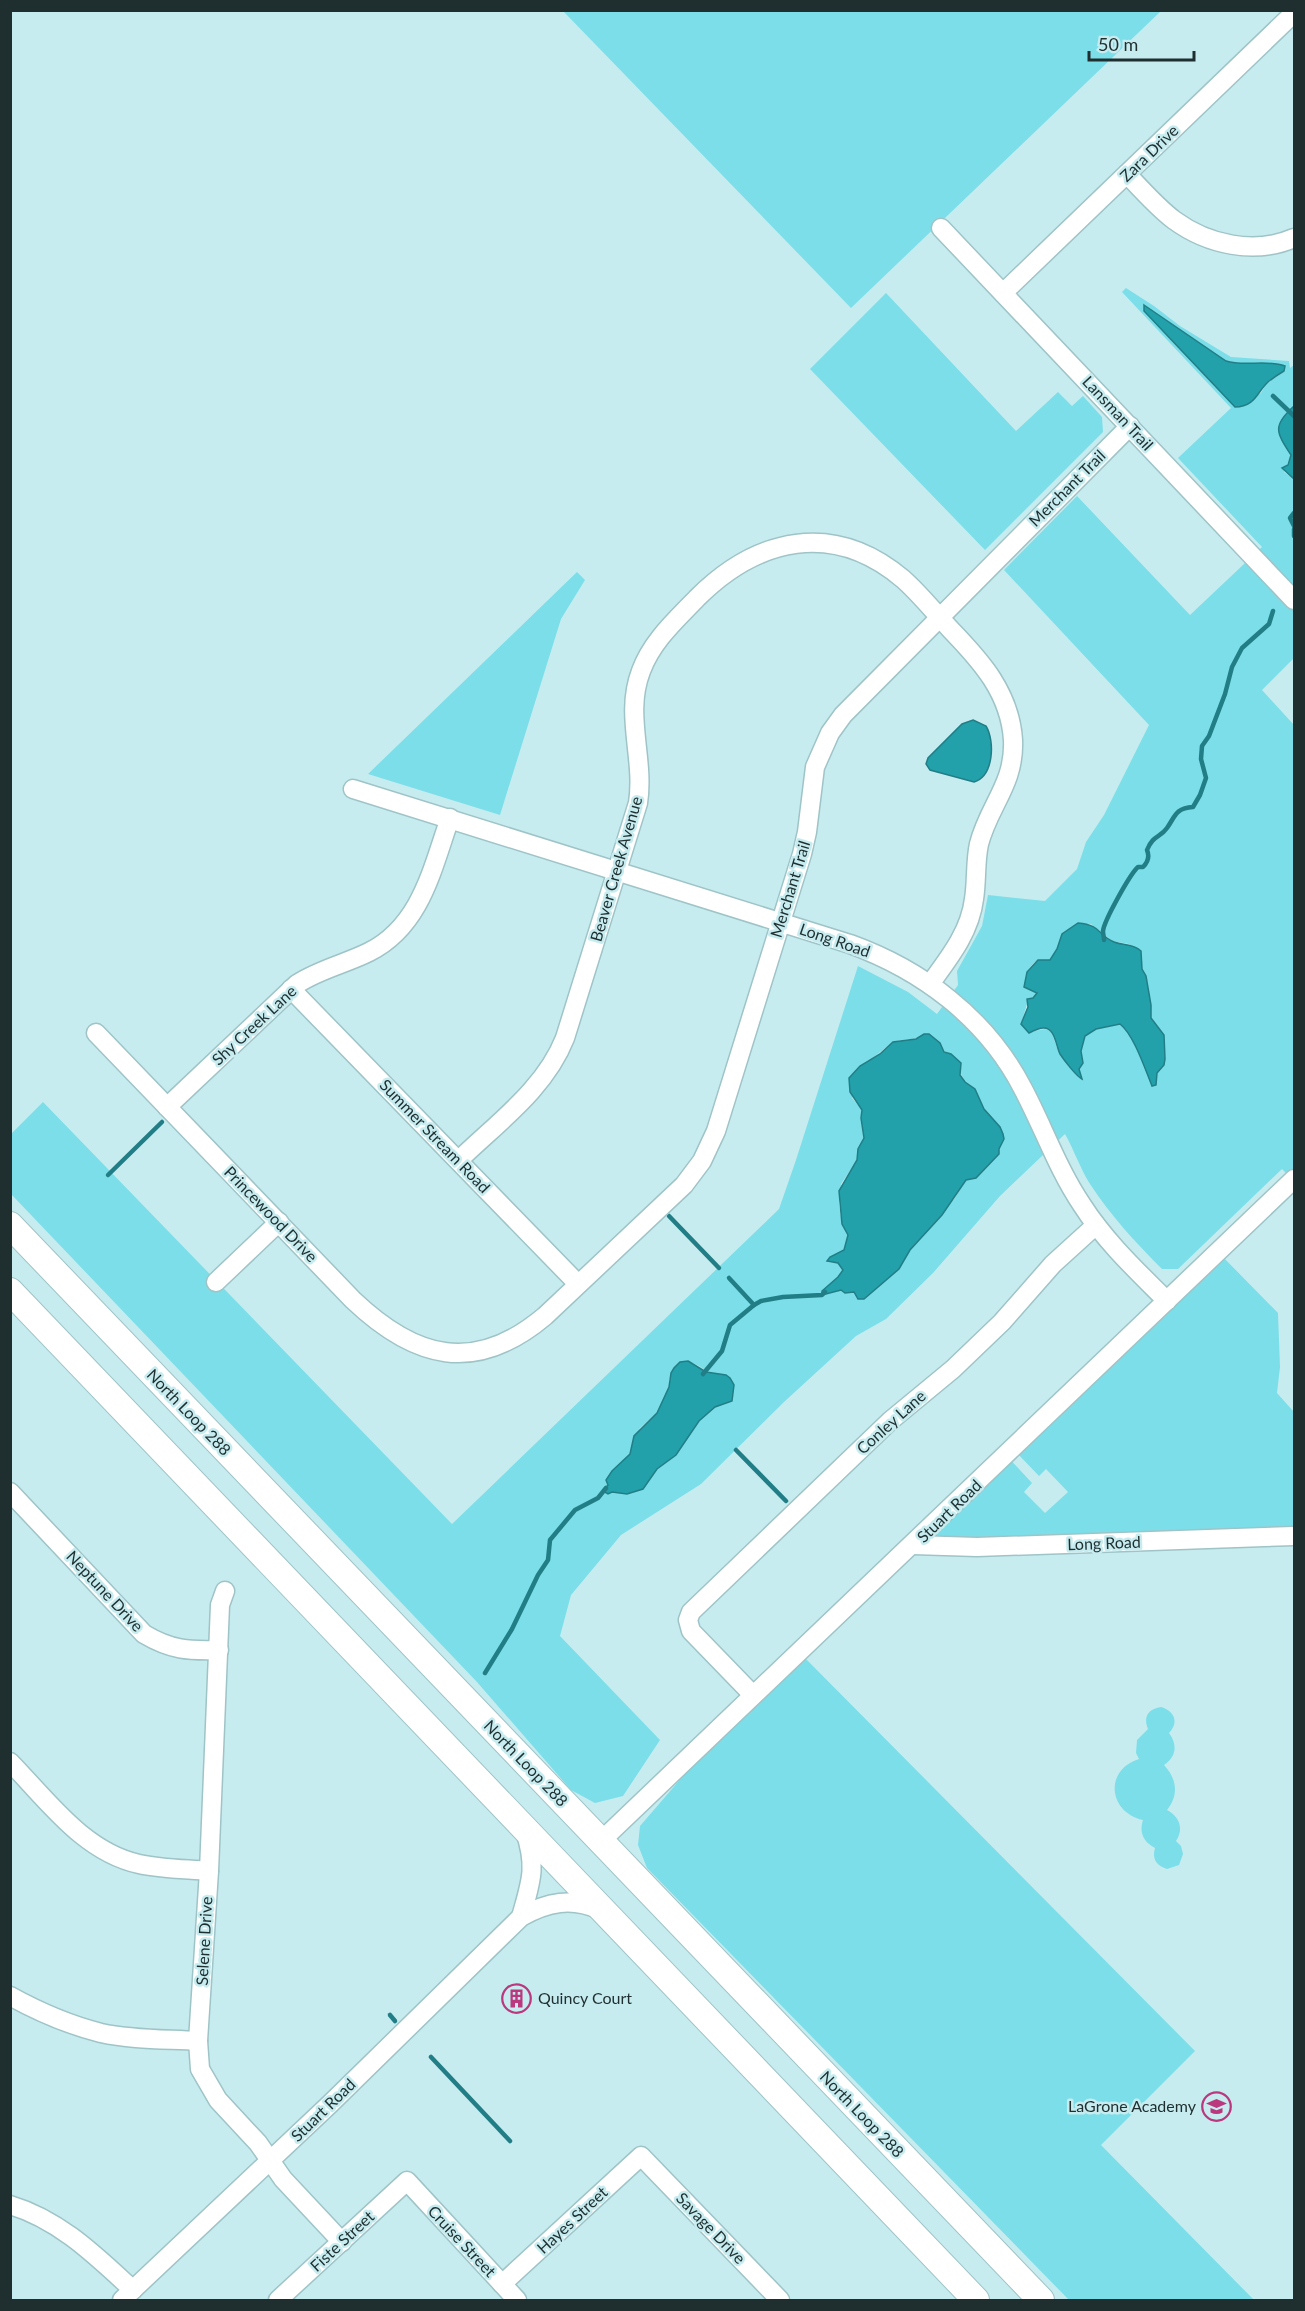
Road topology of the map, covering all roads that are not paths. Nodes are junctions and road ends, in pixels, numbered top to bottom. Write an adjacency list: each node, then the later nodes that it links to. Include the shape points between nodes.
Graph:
1 (1294, 12): 2 (street, Zara Drive)
2 (1127, 174): 4 (street, via 1170,217 1208,238 1251,247); 5 (street, Zara Drive)
3 (941, 228): 5 (street, Lansman Trail)
4 (1294, 238)
5 (1003, 292): 6 (street, Lansman Trail)
6 (1130, 426): 7 (street, Lansman Trail); 8 (street, Merchant Trail)
7 (1294, 600)
8 (939, 618): 11 (street, Beaver Creek Avenue, via 904,580 881,564 832,545 782,546 742,562 721,576 663,634 641,670 633,706 639,793); 12 (street, Merchant Trail, via 843,715 821,749 813,777 805,843); 13 (street, Beaver Creek Avenue, via 996,683 1009,718 1013,751 1007,782 980,842 969,918 956,948)
9 (353, 789): 10 (street, Long Road)
10 (450, 818): 11 (street, Long Road); 14 (street, Shy Creek Lane, via 423,897 399,930 375,949 319,971)
11 (617, 870): 12 (street, Long Road); 17 (street, Beaver Creek Avenue, via 557,1055 535,1087)
12 (780, 922): 13 (street, Long Road, via 865,950); 23 (street, Merchant Trail, via 716,1131 702,1161 684,1185)
13 (930, 984): 21 (street, Long Road, via 966,1013 1002,1055 1030,1102 1067,1182)
14 (291, 988): 16 (street, Shy Creek Lane); 17 (street, Summer Stream Road)
15 (96, 1033): 16 (street, Princewood Drive)
16 (167, 1107): 19 (street, Princewood Drive)
17 (459, 1160): 23 (street, Summer Stream Road)
18 (1294, 1179): 25 (street, Stuart Road)
19 (279, 1222): 22 (street); 27 (street, Princewood Drive, via 386,1328 421,1347)
20 (10, 1224): 37 (highway, North Loop 288)
21 (1096, 1225): 25 (street, Long Road); 34 (street, Conley Lane, via 1053,1264 1002,1322 953,1369 900,1412 694,1608 689,1628)
22 (216, 1282)
23 (578, 1284): 27 (street, Merchant Trail, via 524,1332 493,1347)
24 (10, 1291): 28 (highway)
25 (1167, 1301): 31 (street, Stuart Road)
26 (10, 1308): 28 (highway)
27 (469, 1352)
28 (115, 1401): 36 (highway)
29 (10, 1492): 33 (street, Neptune Drive, via 144,1634 176,1649)
30 (1294, 1536): 31 (street, Long Road, via 977,1547)
31 (913, 1545): 34 (street, Stuart Road)
32 (225, 1591): 33 (street, Selene Drive, via 220,1605)
33 (219, 1650): 38 (street, Selene Drive)
34 (753, 1695): 37 (street, Stuart Road)
35 (10, 1762): 38 (street, via 79,1833 105,1852 139,1864)
36 (523, 1827): 39 (highway); 40 (street, via 532,1854 532,1873)
37 (601, 1841): 54 (highway, North Loop 288)
38 (208, 1871): 42 (street, Selene Drive)
39 (606, 1914): 40 (street, Stuart Road, via 588,1905 556,1902); 53 (highway)
40 (521, 1917): 44 (street, Stuart Road)
41 (10, 1996): 42 (street, via 70,2024 102,2033)
42 (198, 2041): 44 (street, Selene Drive, via 200,2069 219,2100)
43 (641, 2156): 48 (street, Hayes Street); 52 (street, Savage Drive)
44 (270, 2160): 47 (street, Selene Drive); 49 (street, Stuart Road)
45 (407, 2181): 47 (street, Fiste Street); 48 (street, Cruise Street)
46 (10, 2205): 49 (street, via 62,2229 92,2252)
47 (342, 2242): 50 (street, Fiste Street)
48 (502, 2284): 51 (street, Cruise Street)
49 (127, 2295)
50 (278, 2301)
51 (517, 2301)
52 (780, 2301)
53 (976, 2301)
54 (1041, 2301)

